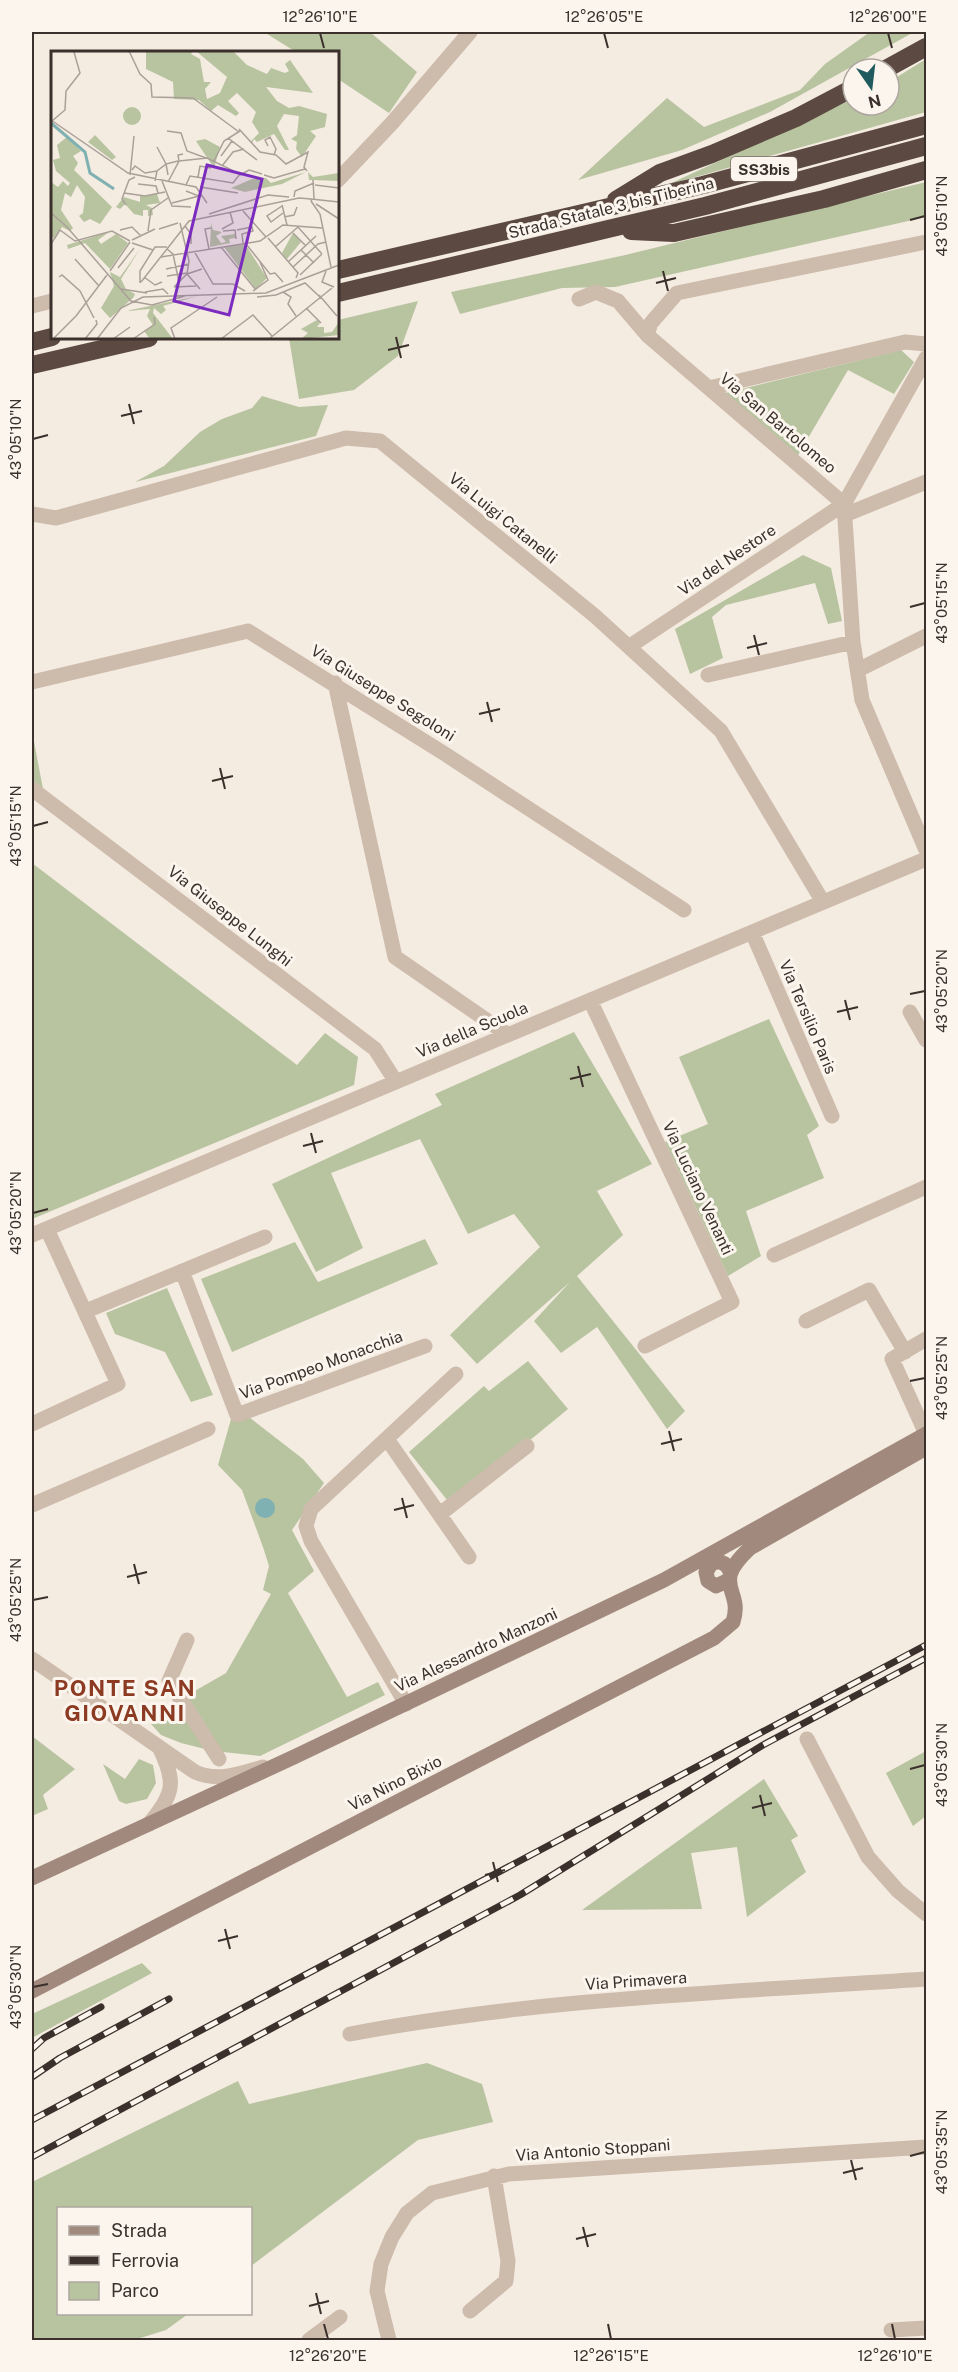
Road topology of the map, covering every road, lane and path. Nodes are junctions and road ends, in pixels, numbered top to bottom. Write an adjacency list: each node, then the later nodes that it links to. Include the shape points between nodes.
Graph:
1 (470, 32): 8 (street)
2 (927, 47): 3 (highway)
3 (901, 61)
4 (841, 94): 9 (highway, via 785,122 660,173)
5 (927, 124): 9 (highway, Strada Statale 3 bis Tiberina / SS3bis, via 703,185)
6 (927, 146): 10 (highway, Strada Statale 3 bis Tiberina / SS3bis)
7 (927, 171): 10 (highway, via 674,233)
8 (339, 179)
9 (601, 208): 12 (highway, Strada Statale 3 bis Tiberina / SS3bis)
10 (608, 230): 13 (highway, Strada Statale 3 bis Tiberina / SS3bis)
11 (927, 243): 17 (street, via 677,293 651,323)
12 (339, 270)
13 (339, 293)
14 (579, 299): 17 (street, Via San Bartolomeo, via 596,292 618,302)
15 (51, 301): 16 (street)
16 (32, 306)
17 (647, 335): 24 (street, Via San Bartolomeo)
18 (51, 337): 20 (highway)
19 (145, 339): 23 (highway)
20 (32, 342)
21 (927, 344): 24 (street, via 905,342)
22 (927, 358): 26 (street)
23 (32, 365)
24 (709, 388): 26 (street, Via San Bartolomeo)
25 (927, 482): 26 (street, Via del Nestore)
26 (846, 509): 29 (street); 30 (street, Via del Nestore)
27 (32, 514): 30 (street, Via Luigi Catanelli, via 56,518 346,438 380,441)
28 (927, 636): 31 (street)
29 (853, 642): 31 (street); 32 (street)
30 (630, 646): 38 (street, Via Luigi Catanelli, via 722,731)
31 (858, 670): 36 (street, via 865,708)
32 (708, 675)
33 (32, 682): 34 (street, Via Giuseppe Segoloni, via 248,631)
34 (335, 683): 39 (street, Via Giuseppe Segoloni); 43 (street, via 395,957)
35 (32, 789): 45 (street, Via Giuseppe Lunghi, via 375,1049)
36 (927, 850)
37 (927, 859): 38 (street, Via della Scuola)
38 (823, 902): 40 (street, Via della Scuola)
39 (684, 910)
40 (752, 932): 41 (street, Via della Scuola); 46 (street, Via Tersilio Paris)
41 (590, 1000): 43 (street, Via della Scuola); 57 (street, Via Luciano Venanti, via 732,1302)
42 (910, 1012): 44 (street)
43 (508, 1035): 45 (street, Via della Scuola)
44 (927, 1040)
45 (396, 1082): 48 (street, Via della Scuola)
46 (832, 1116)
47 (927, 1186): 51 (street)
48 (46, 1229): 49 (street, Via della Scuola); 53 (street)
49 (32, 1235)
50 (265, 1237): 52 (street)
51 (774, 1255)
52 (182, 1271): 53 (street); 56 (street, Via Pompeo Monacchia, via 237,1415)
53 (86, 1311): 60 (street, via 118,1384)
54 (806, 1321): 58 (street, Via Alessandro Manzoni, via 869,1290)
55 (927, 1339): 58 (street)
56 (425, 1346)
57 (645, 1346)
58 (898, 1356): 62 (street, Via Alessandro Manzoni)
59 (456, 1374): 63 (street)
60 (32, 1424)
61 (208, 1429): 68 (street)
62 (926, 1434): 70 (main road, Via Alessandro Manzoni)
63 (387, 1439): 69 (street); 76 (street, via 311,1509 306,1526)
64 (527, 1446): 69 (street)
65 (927, 1448): 66 (main road)
66 (907, 1459): 67 (main road); 72 (main road, via 762,1540)
67 (927, 1462)
68 (32, 1505)
69 (440, 1514): 71 (street)
70 (749, 1534): 72 (main road); 73 (main road, Via Alessandro Manzoni)
71 (469, 1557)
72 (721, 1570): 73 (main road); 85 (main road, Via Nino Bixio, via 735,1615 733,1622 714,1638)
73 (664, 1580): 76 (main road, Via Alessandro Manzoni)
74 (187, 1640): 80 (street, via 169,1682)
75 (32, 1659): 78 (street)
76 (406, 1704): 79 (main road, Via Alessandro Manzoni)
77 (807, 1739): 83 (street, via 868,1857 898,1891)
78 (160, 1749): 79 (street, via 207,1778); 81 (street, via 172,1781 170,1793)
79 (294, 1757): 81 (main road, Via Alessandro Manzoni)
80 (219, 1759)
81 (149, 1824): 82 (main road, Via Alessandro Manzoni)
82 (32, 1878)
83 (927, 1914)
84 (927, 1979): 86 (street, Via Primavera, via 547,2005)
85 (32, 1991)
86 (350, 2034)
87 (927, 2147): 88 (street, Via Antonio Stoppani)
88 (494, 2176): 89 (street, via 508,2261 506,2281); 94 (street, Via Antonio Stoppani, via 432,2193 407,2213 381,2264 377,2291)
89 (470, 2311)
90 (340, 2318): 93 (street)
91 (927, 2328): 92 (street)
92 (891, 2330)
93 (309, 2340)
94 (388, 2340)

